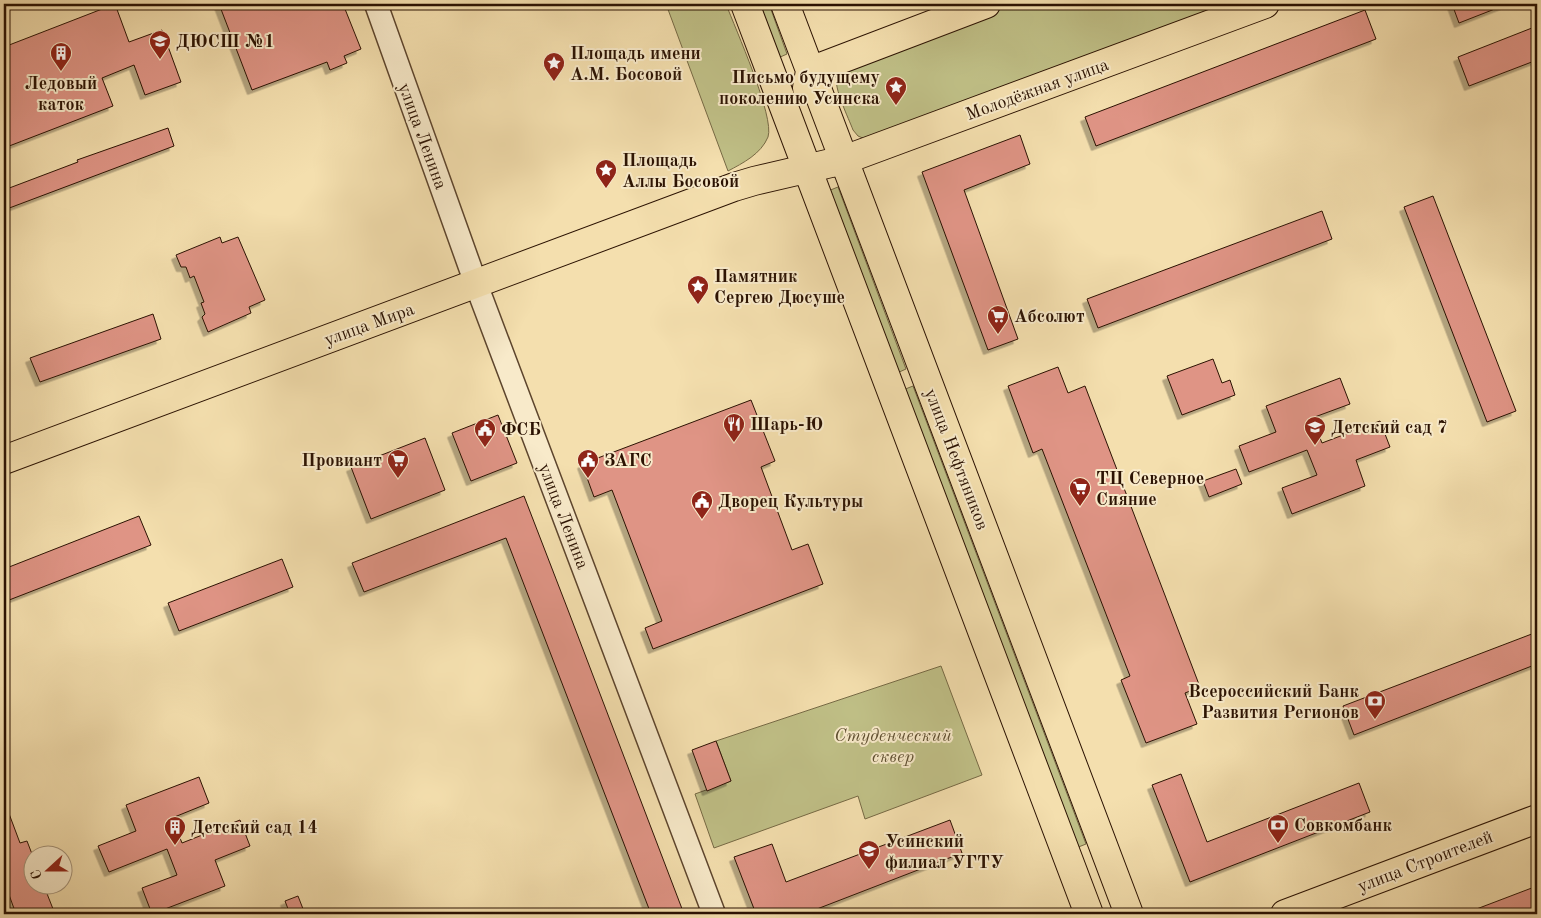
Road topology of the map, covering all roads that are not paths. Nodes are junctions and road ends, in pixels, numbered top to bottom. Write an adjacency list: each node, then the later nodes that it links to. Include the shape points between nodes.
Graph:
1 (376, 4): 11 (street, улица Ленина)
2 (745, 4): 7 (main road)
3 (785, 4): 6 (main road, улица Нефтяников)
4 (986, 4): 6 (main road)
5 (1265, 4): 8 (main road, Молодёжная улица)
6 (810, 71): 7 (main road); 8 (main road, улица Нефтяников)
7 (796, 140): 9 (main road); 10 (main road, улица Мира, via 770,166)
8 (844, 160): 9 (main road, Молодёжная улица); 12 (main road, улица Нефтяников)
9 (807, 169): 10 (main road, улица Мира); 13 (main road)
10 (734, 187): 11 (main road, улица Мира)
11 (476, 284): 14 (main road, улица Мира); 16 (street, улица Ленина)
12 (924, 373): 13 (main road); 18 (main road, улица Нефтяников)
13 (889, 386): 17 (main road)
14 (4, 460)
15 (1537, 819): 19 (main road, улица Строителей)
16 (714, 914)
17 (1089, 914)
18 (1129, 914)
19 (1285, 914)

